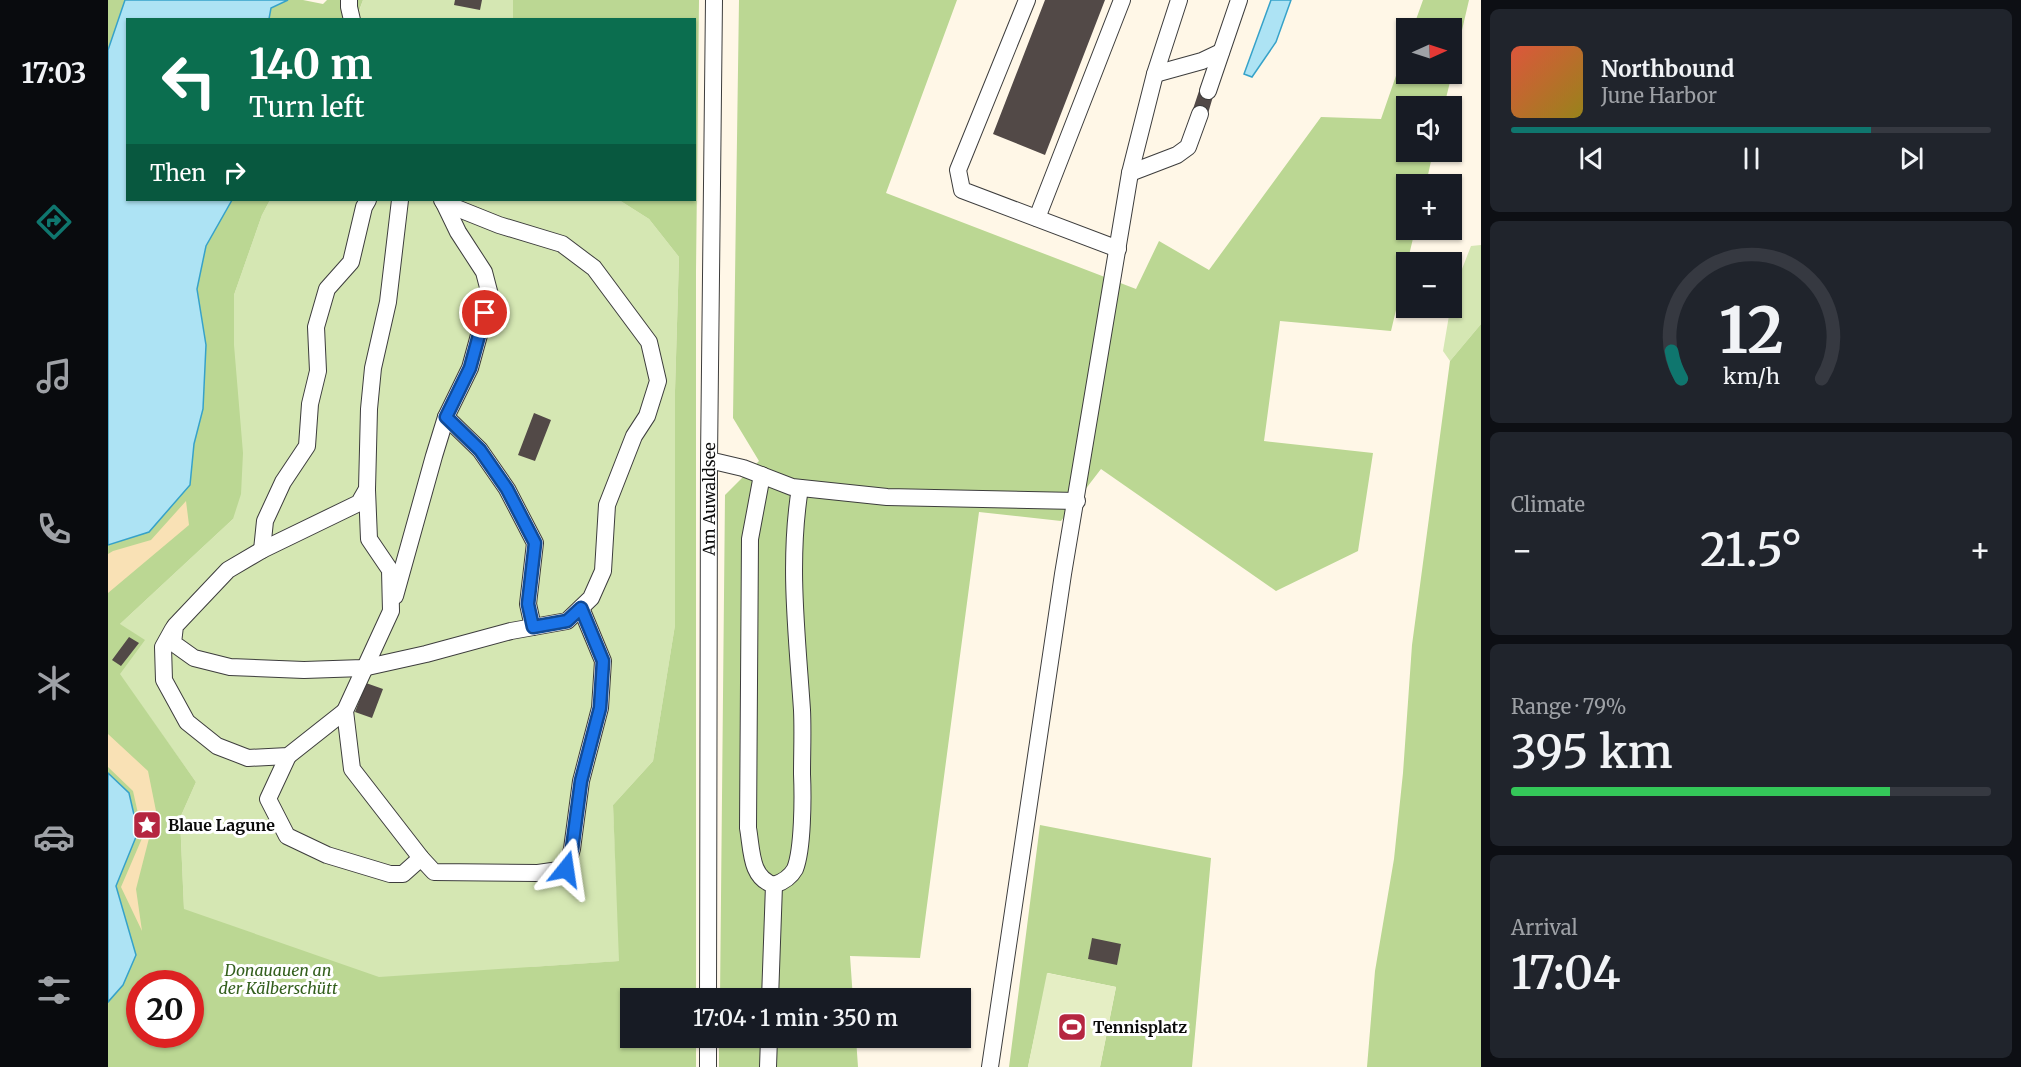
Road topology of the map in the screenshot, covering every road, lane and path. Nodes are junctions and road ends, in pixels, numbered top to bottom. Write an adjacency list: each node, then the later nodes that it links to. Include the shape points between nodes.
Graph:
1 (349, 0): 7 (street)
2 (714, 0): 19 (street, Am Auwaldsee)
3 (1027, 0): 16 (street, via 958,170 962,190)
4 (1122, 0): 16 (street)
5 (1179, 0): 9 (street)
6 (1239, 0): 8 (street)
7 (352, 18)
8 (1221, 52): 9 (street, via 1202,62); 10 (street)
9 (1155, 74): 12 (street)
10 (1208, 91)
11 (1200, 114): 12 (street, via 1188,147)
12 (1130, 173): 17 (street)
13 (367, 201): 24 (street, via 351,262 327,289 316,327 318,371 310,404 307,447 283,482 265,521)
14 (400, 201): 22 (street, via 388,302 373,368)
15 (443, 201): 18 (street, via 484,272 490,295 470,368); 25 (street, via 499,225 562,244 594,268 649,342 658,381 647,416 634,436 607,505 603,571 591,598)
16 (1037, 218): 17 (street)
17 (1118, 249): 23 (street)
18 (446, 417): 26 (street); 28 (street, via 480,450 507,489 535,543 528,604)
19 (709, 460): 20 (street); 34 (street, Am Auwaldsee)
20 (762, 475): 21 (street); 33 (street, via 750,540 748,828 756,872 764,882)
21 (800, 488): 23 (street, via 887,497); 33 (street, via 792,564 802,712 803,798 794,870 786,881)
22 (366, 489): 24 (street, via 359,503); 26 (street, via 369,539 390,570)
23 (1077, 501): 40 (street)
24 (262, 550): 27 (street, via 228,570)
25 (581, 608): 28 (street, via 567,621); 32 (street, via 603,661 600,708 581,781 566,869 538,873 434,872)
26 (391, 611): 29 (street)
27 (175, 626): 29 (street, via 172,643 194,658 231,667); 31 (street, via 163,647 164,680 187,722 217,746 248,758)
28 (533, 627): 29 (street)
29 (363, 668): 30 (street)
30 (345, 711): 31 (street); 32 (street, via 352,769)
31 (288, 756): 32 (street, via 268,799 287,836 327,855 390,874 403,874)
32 (421, 858)
33 (774, 885): 35 (street)
34 (708, 988)
35 (771, 988)
36 (708, 1048): 38 (street)
37 (769, 1048): 39 (street)
38 (708, 1067)
39 (768, 1067)
40 (990, 1067)

